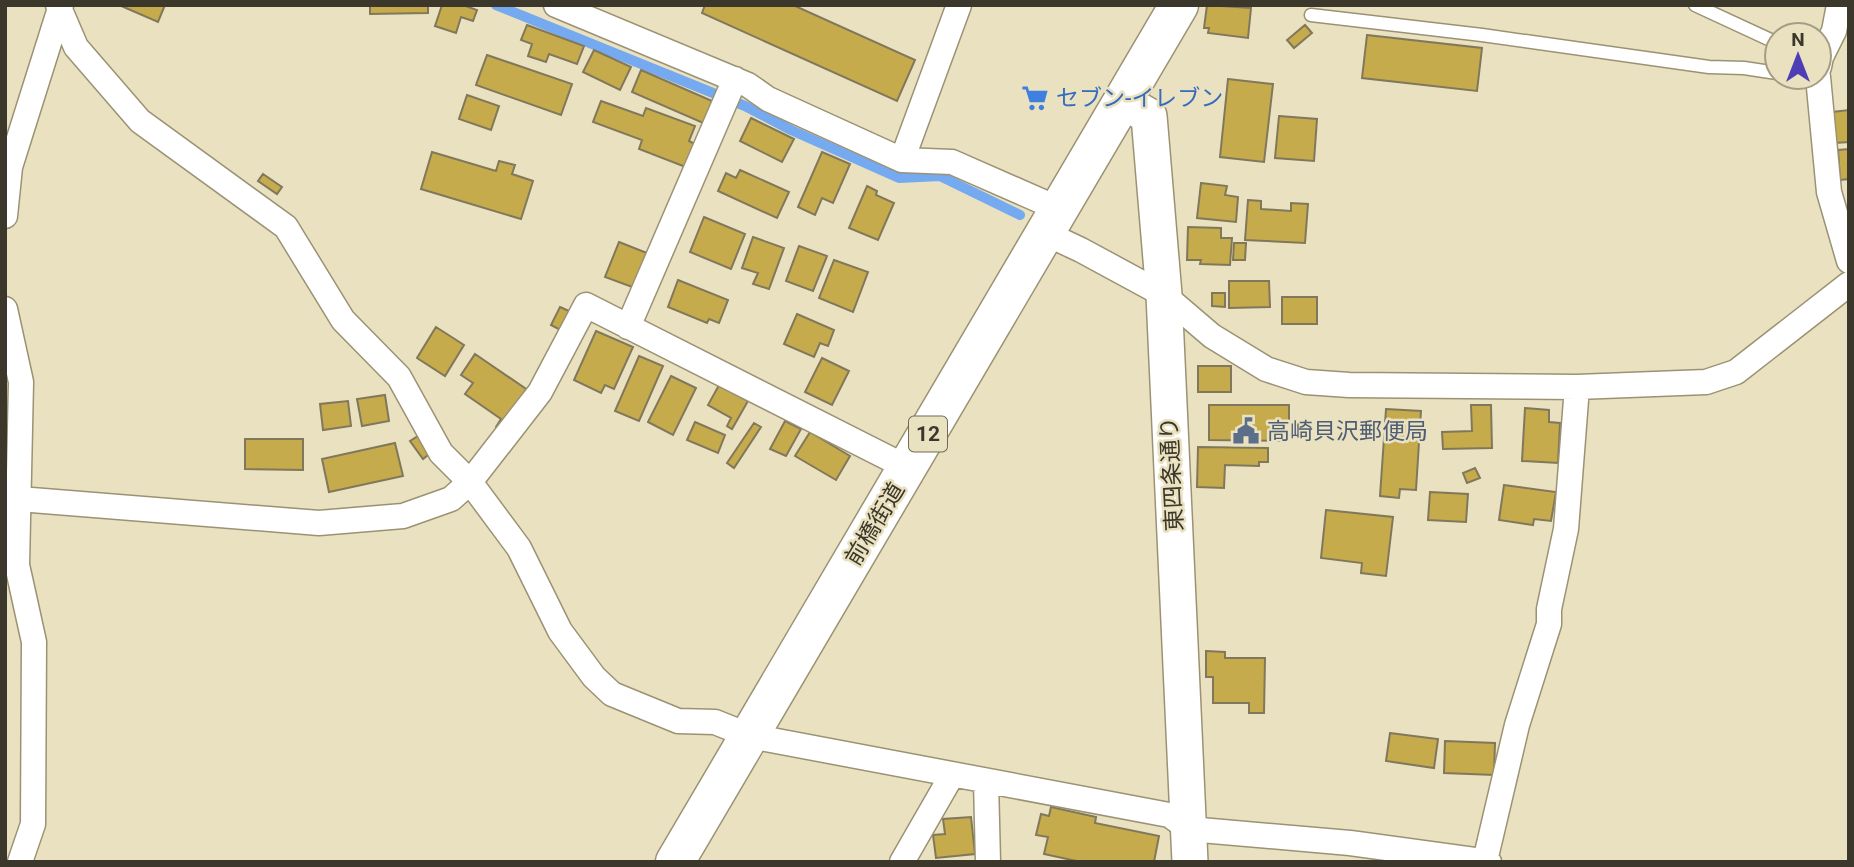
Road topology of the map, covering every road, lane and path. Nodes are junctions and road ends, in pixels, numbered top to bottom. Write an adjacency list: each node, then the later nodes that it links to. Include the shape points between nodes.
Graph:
1 (556, 5): 11 (street)
2 (959, 5): 14 (street)
3 (1179, 5): 13 (main road, 前橋街道 / 12)
4 (1695, 5): 9 (lane)
5 (1839, 5): 8 (street)
6 (60, 6): 15 (street, via 10,167); 24 (street, via 76,47 140,121 286,227 343,320 399,377 441,453)
7 (1311, 15): 10 (lane)
8 (1833, 33)
9 (1763, 37)
10 (1763, 71)
11 (735, 79): 14 (street, via 768,99); 21 (street)
12 (1821, 91): 17 (street, via 1829,192)
13 (1124, 102): 16 (main road, 前橋街道 / 12); 19 (street, 東四条通り, via 1149,116)
14 (902, 160): 16 (street, via 952,162)
15 (5, 216)
16 (1052, 221): 19 (street, via 1082,250); 23 (main road, 前橋街道 / 12)
17 (1849, 261)
18 (1849, 284): 22 (street, via 1736,372 1706,382)
19 (1164, 295): 22 (street, via 1212,336 1266,369 1306,382); 29 (street, 東四条通り)
20 (5, 309): 25 (street, via 21,382)
21 (628, 327): 23 (street); 24 (street, via 586,304 540,392)
22 (1577, 387): 30 (street, via 1566,529 1549,624 1517,725)
23 (908, 468): 26 (main road, 前橋街道 / 12)
24 (470, 482): 25 (street, via 451,499 403,516 320,523); 26 (street, via 519,548 560,631 612,694 678,721 715,722)
25 (19, 499): 31 (street, via 18,565 34,642 33,824)
26 (750, 736): 27 (street); 32 (main road, 前橋街道 / 12)
27 (952, 775): 28 (street); 33 (street)
28 (986, 781): 29 (street, via 1168,816); 34 (street)
29 (1190, 845): 30 (street, via 1350,843)
30 (1487, 861)
31 (20, 862)
32 (675, 862)
33 (902, 862)
34 (989, 862)

